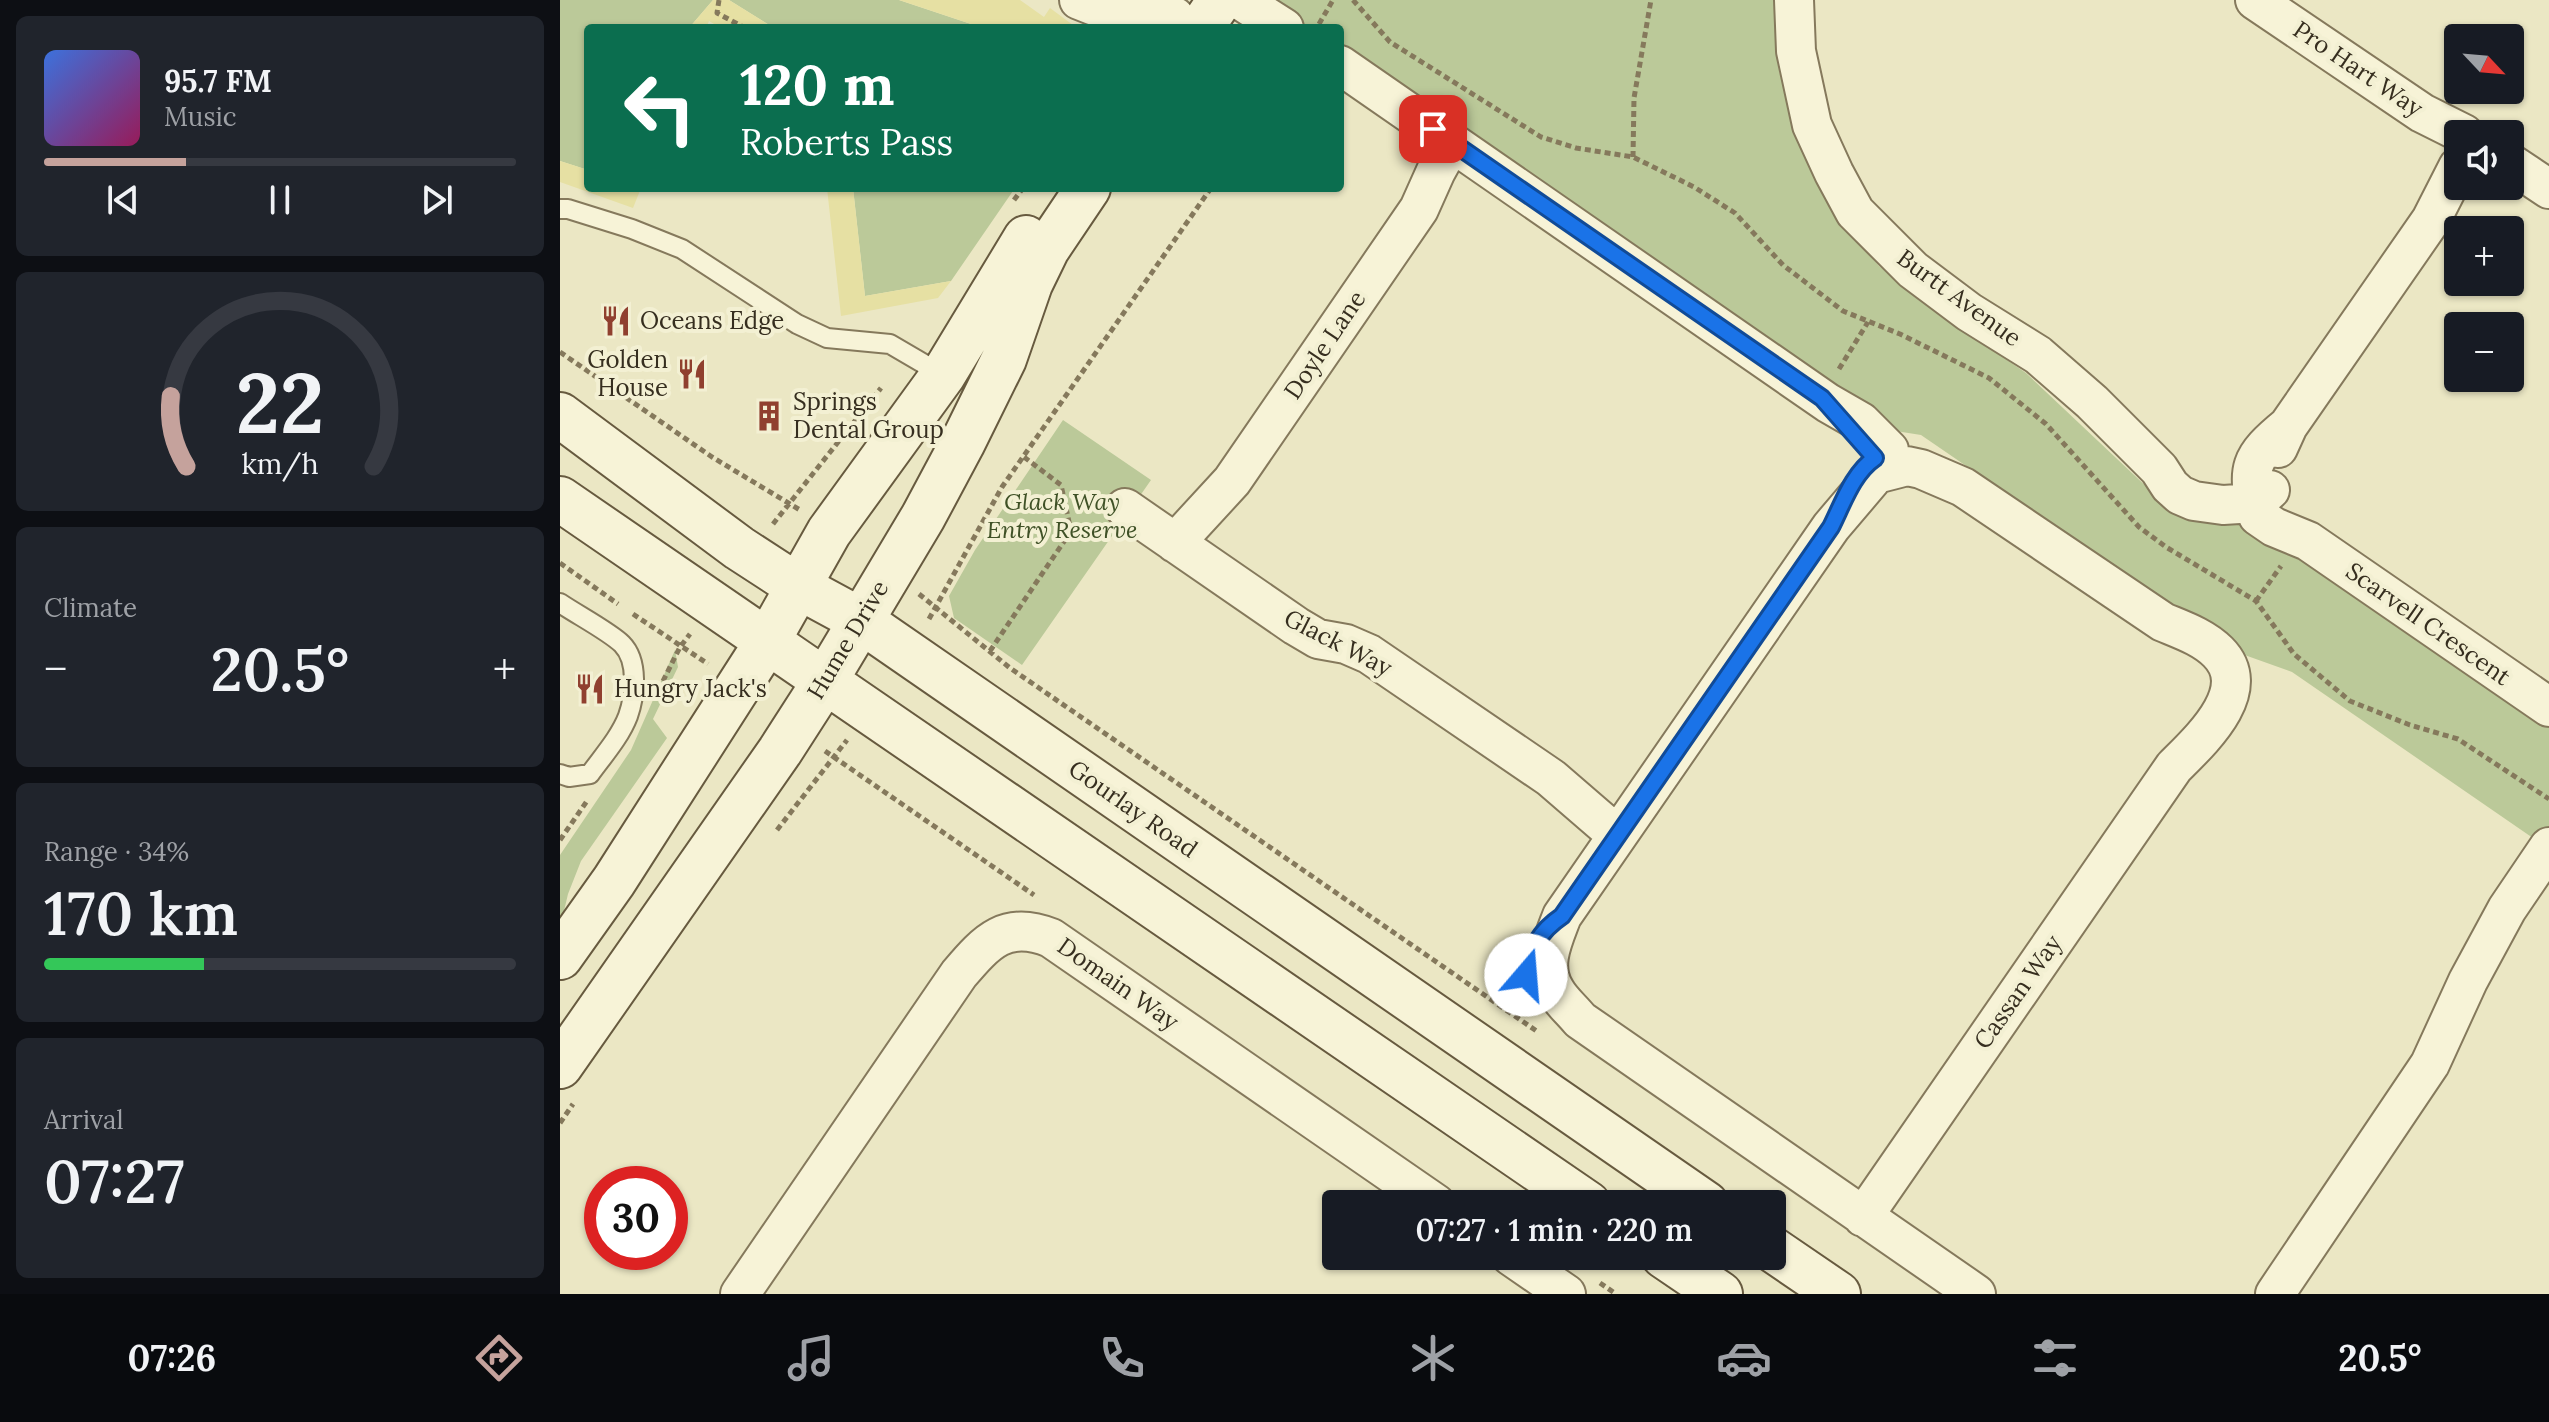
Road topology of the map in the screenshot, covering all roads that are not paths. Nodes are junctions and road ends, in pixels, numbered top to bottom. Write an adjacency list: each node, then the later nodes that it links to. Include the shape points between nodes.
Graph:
1 (1065, 0): 8 (street)
2 (1079, 0): 7 (street, via 1136,18)
3 (1220, 0): 7 (main road)
4 (1240, 0): 9 (street)
5 (1794, 0): 24 (street, Burtt Avenue, via 1796,51 1812,125 1855,212 1913,270 2038,355 2159,469)
6 (2255, 0): 11 (street, Pro Hart Way)
7 (1182, 18)
8 (1086, 24)
9 (1278, 24)
10 (1344, 68): 12 (street)
11 (2444, 124)
12 (1461, 148): 23 (street, via 1825,400); 27 (street, Doyle Lane, via 1436,171 1419,209)
13 (2524, 172): 14 (street)
14 (2549, 189)
15 (1057, 192): 21 (main road)
16 (1085, 192): 30 (main road, Hume Drive, via 1047,249 1004,359 962,444)
17 (2444, 194): 20 (street)
18 (2450, 200): 20 (street)
19 (560, 209): 21 (lane, via 682,249 827,338 890,344)
20 (2431, 220): 24 (street, via 2288,426)
21 (943, 375): 28 (main road, via 829,532)
22 (560, 415): 28 (main road, Gourlay Road)
23 (1885, 459): 35 (street, via 1865,465 1857,476 1831,527); 42 (street, Cassan Way, via 1963,487 2163,622 2205,679 2203,702 2174,767)
24 (2258, 492): 33 (street, Scarvell Crescent, via 2305,532 2308,541)
25 (560, 499): 31 (main road)
26 (1115, 522): 27 (street, Glack Way)
27 (1185, 549): 35 (street, Glack Way, via 1318,639 1369,654)
28 (799, 587): 30 (main road, Gourlay Road); 31 (main road)
29 (560, 603): 34 (lane, via 623,645 633,663 627,717 611,745 590,774)
30 (860, 620): 32 (main road, Hume Drive); 41 (main road, Gourlay Road)
31 (767, 642): 32 (main road); 37 (main road)
32 (825, 681): 38 (main road, Hume Drive); 40 (main road)
33 (2549, 707)
34 (560, 774)
35 (1623, 826): 42 (street, via 1562,916 1548,959 1565,1030)
36 (2549, 847): 46 (street, via 2507,909 2430,1064)
37 (560, 957)
38 (560, 1066)
39 (1416, 1190): 47 (street, Domain Way, via 1051,938 1030,930 983,946 959,974)
40 (1568, 1190)
41 (1686, 1190)
42 (1863, 1217): 51 (street)
43 (1786, 1259): 50 (main road)
44 (1531, 1270): 48 (street)
45 (1685, 1270): 49 (main road)
46 (2288, 1290)
47 (740, 1294)
48 (1566, 1294)
49 (1720, 1294)
50 (1838, 1294)
51 (1976, 1294)

